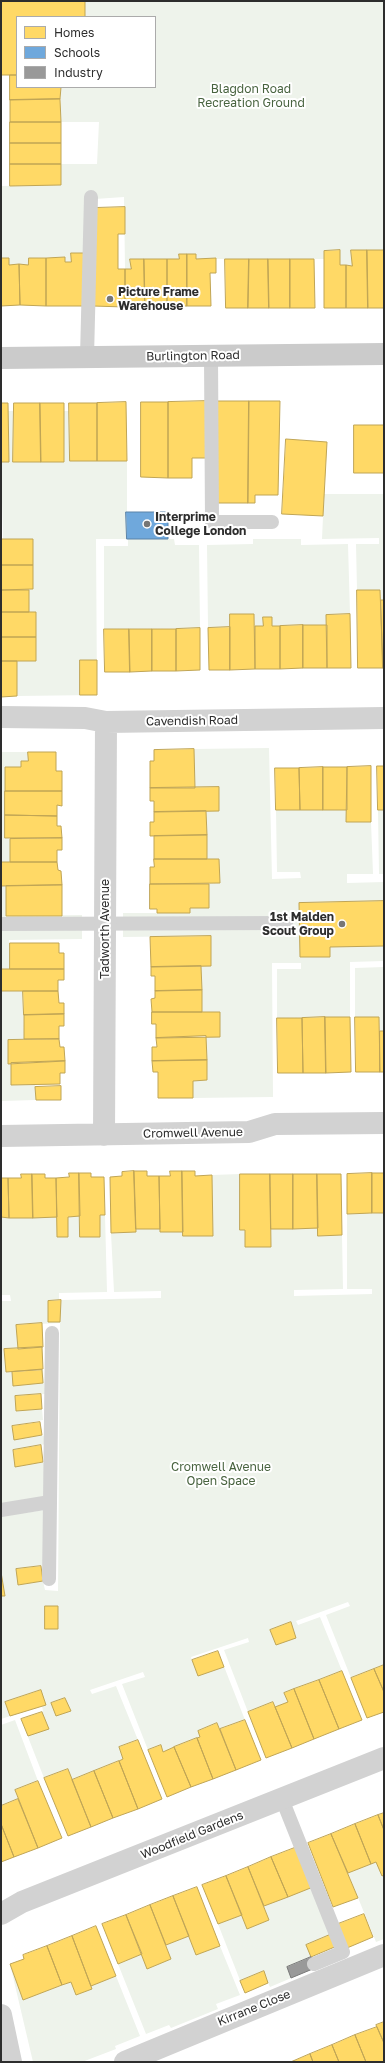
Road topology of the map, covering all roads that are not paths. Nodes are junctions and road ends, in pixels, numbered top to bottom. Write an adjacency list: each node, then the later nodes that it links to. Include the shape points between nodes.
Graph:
1 (91, 197): 5 (lane)
2 (384, 354): 3 (main road, Burlington Road)
3 (211, 356): 5 (main road, Burlington Road); 6 (lane, via 212,522)
4 (1, 358): 5 (main road, Burlington Road)
5 (87, 358)
6 (272, 522)
7 (1, 717): 9 (street, Cavendish Road, via 85,718)
8 (384, 718): 9 (street, Cavendish Road)
9 (106, 722): 12 (street, Tadworth Avenue)
10 (286, 923): 12 (lane)
11 (1, 924): 12 (lane)
12 (105, 924): 14 (street, Tadworth Avenue)
13 (384, 1123): 14 (street, Cromwell Avenue, via 275,1124 249,1132)
14 (104, 1135): 15 (street, Cromwell Avenue)
15 (1, 1136)
16 (52, 1333): 17 (lane)
17 (50, 1502): 18 (lane); 19 (lane)
18 (1, 1510)
19 (49, 1580)
20 (384, 1758): 21 (street, Woodfield Gardens)
21 (282, 1799): 22 (street, Woodfield Gardens, via 22,1902); 24 (lane, via 343,1952)
22 (1, 1914)
23 (384, 1955): 27 (street, Kirrane Close)
24 (314, 1964)
25 (1, 2015): 26 (street)
26 (11, 2062)
27 (125, 2062)

